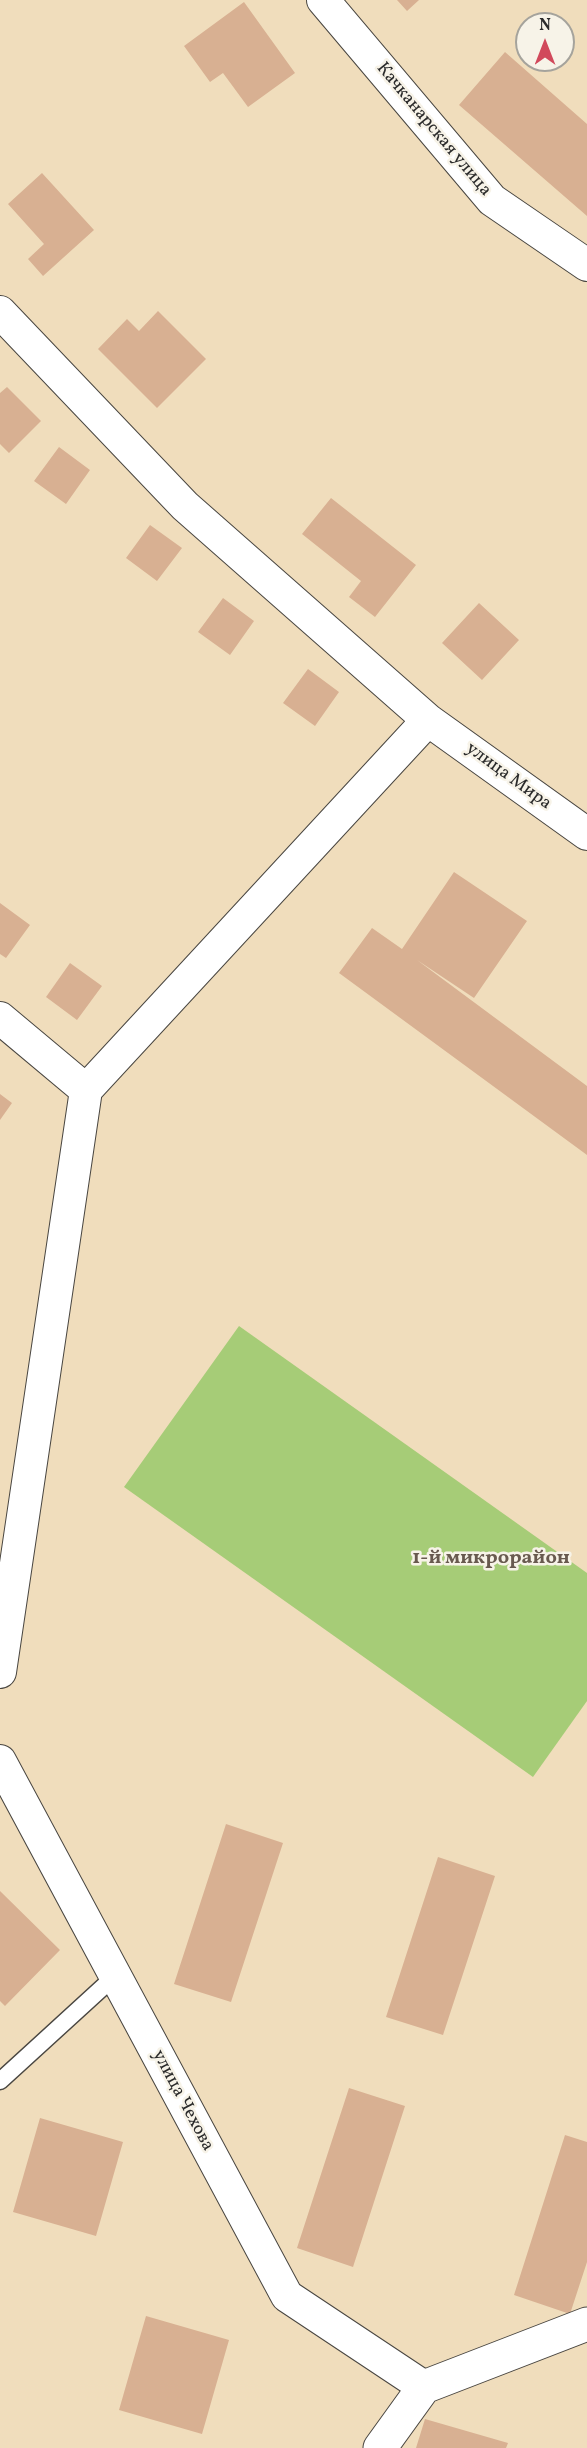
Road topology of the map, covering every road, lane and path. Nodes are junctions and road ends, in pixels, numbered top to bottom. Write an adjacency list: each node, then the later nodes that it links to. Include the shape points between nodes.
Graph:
1 (323, 0): 2 (street, Качканарская улица, via 492,200)
2 (587, 265)
3 (0, 312): 4 (street, улица Мира, via 185,506)
4 (428, 720): 5 (street, улица Мира); 7 (street)
5 (587, 834)
6 (0, 1018): 7 (street)
7 (87, 1090): 8 (street)
8 (0, 1672)
9 (0, 1761): 10 (street, улица Чехова)
10 (115, 1976): 11 (lane); 13 (street, улица Чехова, via 287,2296)
11 (0, 2080)
12 (587, 2324): 13 (street)
13 (424, 2387): 14 (street)
14 (380, 2448)

